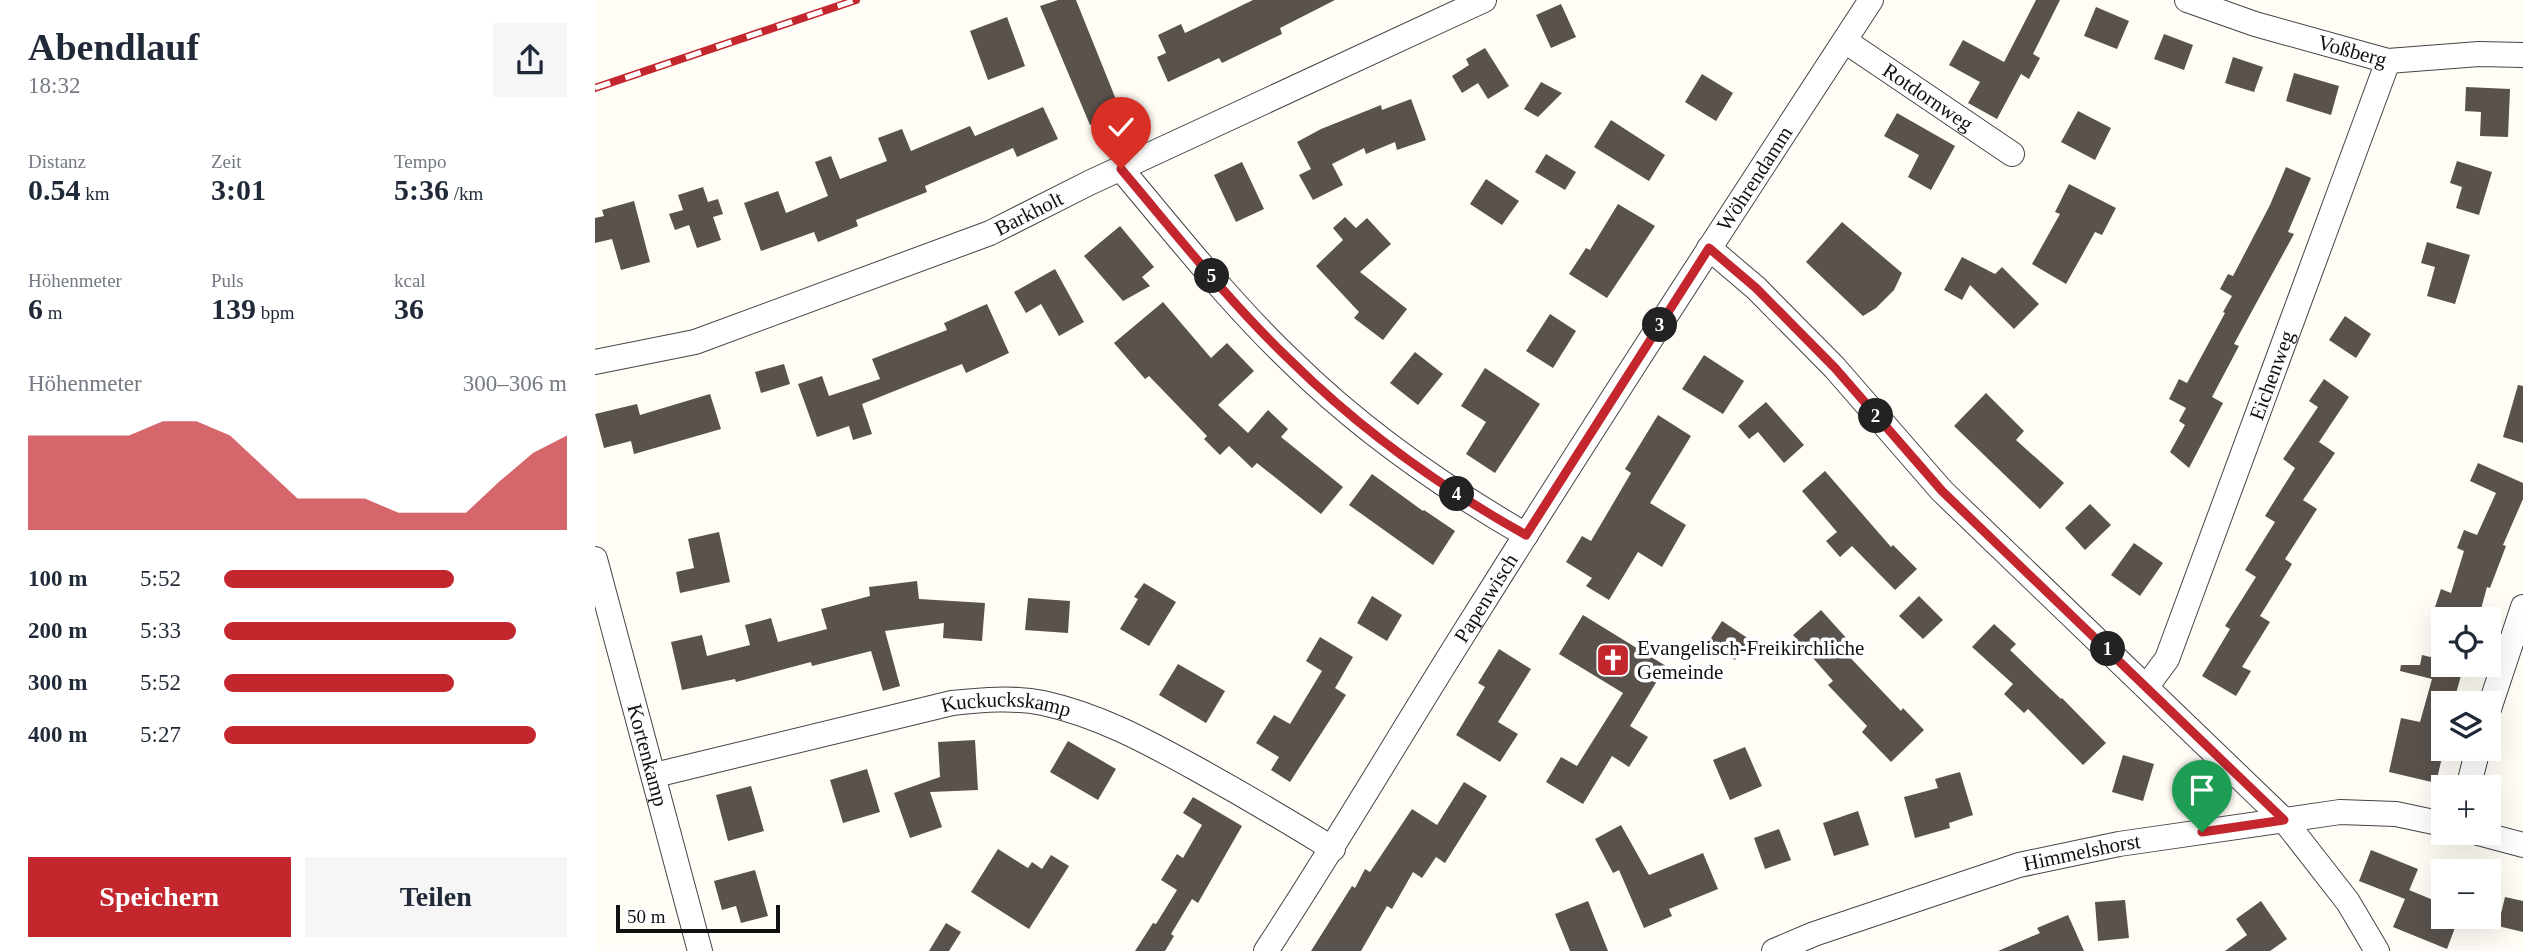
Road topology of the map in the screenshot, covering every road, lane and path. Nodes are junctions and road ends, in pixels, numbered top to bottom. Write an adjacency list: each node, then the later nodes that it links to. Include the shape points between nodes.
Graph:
1 (1485, 0): 8 (street, Barkholt)
2 (1871, 0): 4 (street, Wöhrendamm)
3 (2187, 0): 6 (street, Voßberg)
4 (1845, 41): 7 (street, Rotdornweg); 9 (street, Wöhrendamm)
5 (2523, 55): 6 (street, Voßberg)
6 (2388, 61): 14 (street, Eichenweg, via 2167,659)
7 (2012, 154)
8 (1121, 169): 10 (street, Barkholt, via 990,233 695,342); 11 (street, via 1230,297 1317,386 1429,476)
9 (1709, 248): 11 (street, Papenwisch); 14 (street, Wöhrendamm, via 1835,368 1942,491)
10 (595, 362)
11 (1526, 535): 21 (street, Papenwisch)
12 (595, 559): 16 (street, Kortenkamp)
13 (2523, 607): 15 (street)
14 (2147, 686): 17 (street, Wöhrendamm)
15 (2495, 691)
16 (655, 775): 21 (street, Kuckuckskamp, via 952,703 995,699 1041,702 1091,717 1164,750); 22 (street, Kortenkamp)
17 (2284, 820): 18 (street, Himmelshorst, via 2340,812 2396,814); 24 (street, Himmelshorst, via 2119,844 2019,865); 25 (street, Wöhrendamm, via 2348,902)
18 (2431, 821)
19 (2501, 839): 20 (street)
20 (2523, 845)
21 (1333, 849): 23 (street, Papenwisch)
22 (700, 951)
23 (1266, 951)
24 (1774, 951)
25 (2377, 951)

